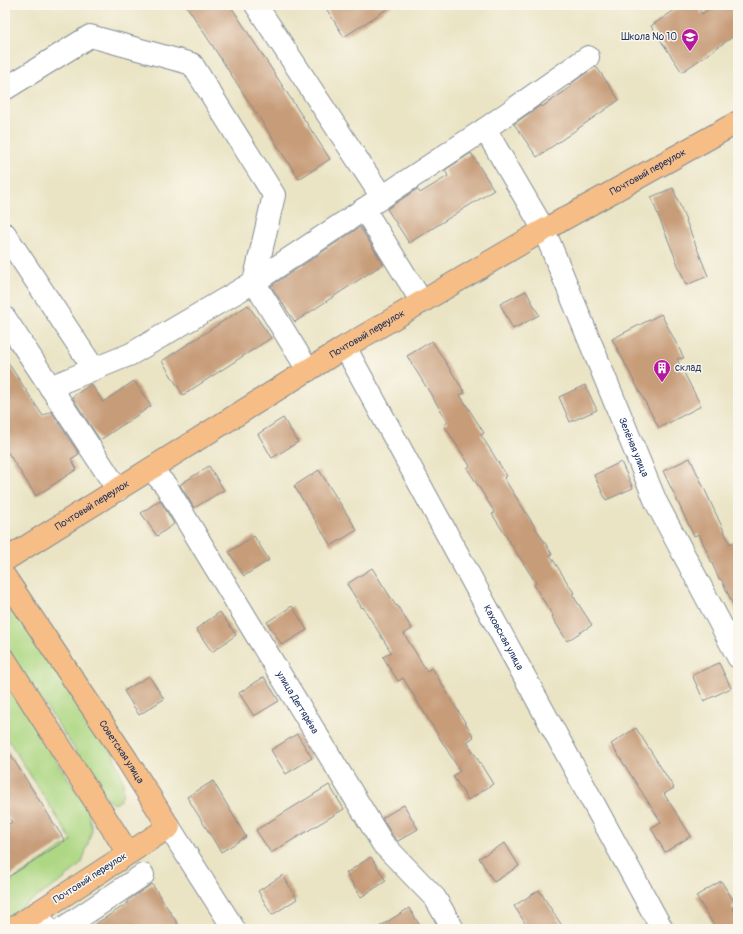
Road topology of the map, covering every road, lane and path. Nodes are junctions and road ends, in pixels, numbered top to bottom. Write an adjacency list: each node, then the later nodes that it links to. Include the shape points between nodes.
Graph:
1 (256, 5): 6 (street)
2 (588, 57): 5 (street)
3 (5, 89): 10 (street, via 90,36 192,64 274,195)
4 (738, 122): 8 (main road, Почтовый переулок)
5 (484, 129): 6 (street); 8 (street, Зелёная улица)
6 (382, 197): 7 (street)
7 (364, 209): 10 (street); 11 (street)
8 (544, 230): 11 (main road, Почтовый переулок); 21 (street, Зелёная улица, via 656,502)
9 (5, 234): 14 (street)
10 (254, 282): 14 (street, via 131,354); 15 (street)
11 (422, 302): 13 (main road, Почтовый переулок)
12 (5, 318): 16 (street)
13 (345, 347): 15 (main road, Почтовый переулок); 31 (street, Каховская улица)
14 (94, 369): 16 (street)
15 (308, 370): 17 (main road, Почтовый переулок)
16 (50, 387): 18 (street)
17 (151, 469): 18 (main road, Почтовый переулок); 30 (street, улица Дегтярёва, via 166,486 383,844 435,898)
18 (118, 490): 19 (main road, Почтовый переулок)
19 (5, 560)
20 (5, 576): 23 (main road, Советская улица)
21 (738, 658)
22 (5, 660): 24 (main road)
23 (169, 827): 24 (main road, Почтовый переулок); 29 (street, Советская улица)
24 (128, 853): 26 (main road, Почтовый переулок)
25 (143, 874): 28 (street)
26 (43, 921): 27 (main road, Почтовый переулок)
27 (12, 929)
28 (62, 929)
29 (234, 929)
30 (453, 929)
31 (662, 929)

